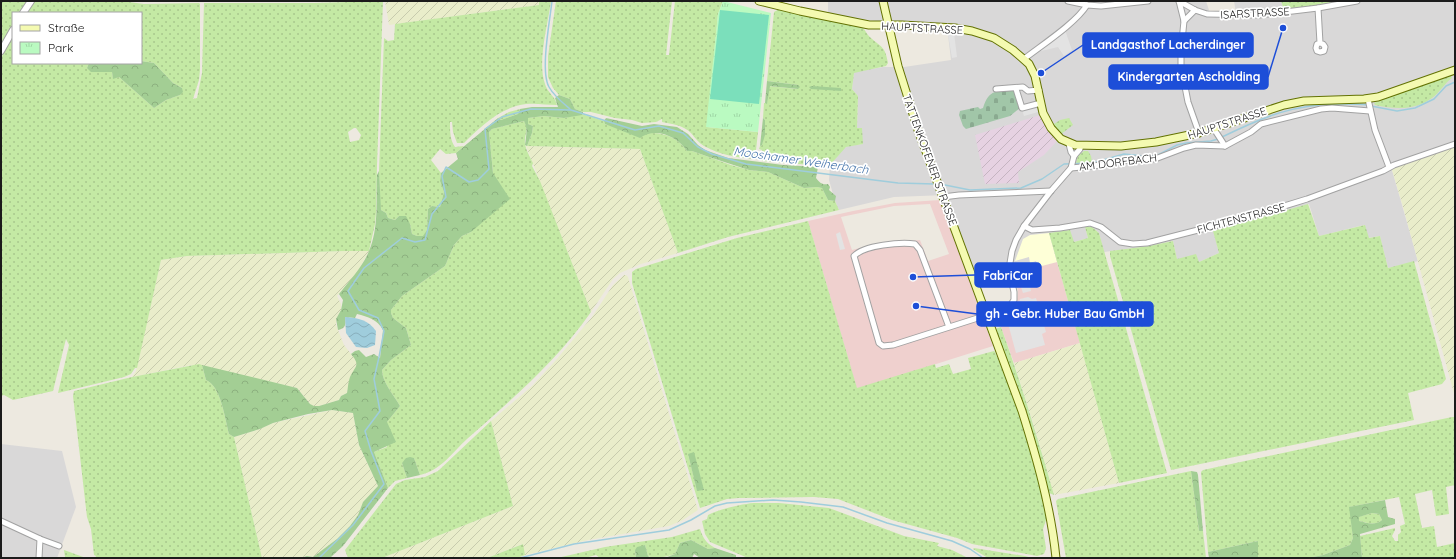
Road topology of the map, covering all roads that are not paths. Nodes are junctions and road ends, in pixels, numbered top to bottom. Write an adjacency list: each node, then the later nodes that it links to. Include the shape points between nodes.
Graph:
1 (31, 1): 11 (street)
2 (759, 1): 13 (main road, HAUPTSTRASSE, via 869,25)
3 (883, 1): 13 (main road, TATTENKOFENER STRASSE)
4 (1068, 1): 8 (street)
5 (1148, 1): 8 (street)
6 (1179, 1): 10 (street, ISARSTRASSE); 12 (street)
7 (1357, 1): 9 (street, ISARSTRASSE)
8 (1087, 6): 17 (street, via 1060,32)
9 (1318, 8): 10 (street, ISARSTRASSE, via 1259,15 1215,15); 15 (street)
10 (1195, 10): 12 (street)
11 (24, 12)
12 (1184, 21): 25 (street, via 1181,66 1188,102)
13 (888, 25): 17 (main road, HAUPTSTRASSE, via 972,31 999,41); 33 (main road, TATTENKOFENER STRASSE, via 907,98)
14 (12, 32): 16 (street)
15 (1320, 43)
16 (1, 51)
17 (1024, 59): 21 (main road, HAUPTSTRASSE, via 1033,70)
18 (1455, 70): 23 (main road, HAUPTSTRASSE, via 1383,96)
19 (996, 89): 20 (street)
20 (1016, 89): 21 (street, via 1023,87 1028,91); 22 (street, via 1022,108)
21 (1039, 90): 22 (main road, HAUPTSTRASSE)
22 (1041, 103): 26 (main road, HAUPTSTRASSE, via 1051,128)
23 (1369, 105): 24 (main road, HAUPTSTRASSE, via 1304,101 1292,103 1260,112); 29 (street, via 1320,109 1261,124); 31 (street, via 1374,130)
24 (1216, 132): 25 (main road, HAUPTSTRASSE); 29 (street)
25 (1199, 133): 28 (main road, HAUPTSTRASSE, via 1137,145)
26 (1069, 144): 28 (main road, HAUPTSTRASSE); 30 (street)
27 (1455, 144): 31 (street, FICHTENSTRASSE)
28 (1081, 145): 30 (street)
29 (1225, 146): 30 (street, AM DORFBACH, via 1196,145 1155,159 1132,158 1094,166)
30 (1073, 163): 32 (street)
31 (1389, 167): 34 (street, FICHTENSTRASSE, via 1307,199 1147,243 1120,242 1101,227 1090,223 1032,230)
32 (1051, 191): 33 (street); 34 (street)
33 (943, 197): 35 (main road, TATTENKOFENER STRASSE)
34 (1024, 226): 35 (street, via 1016,240 1010,262 1014,300 1010,306)
35 (986, 316): 36 (street); 41 (main road, TATTENKOFENER STRASSE, via 1031,438 1045,493)
36 (949, 327): 36 (street, via 883,346 879,342 854,256 876,247 915,244 920,250)
37 (1, 521): 38 (street)
38 (40, 539): 39 (street); 40 (street)
39 (59, 546)
40 (39, 558)
41 (1056, 558)

